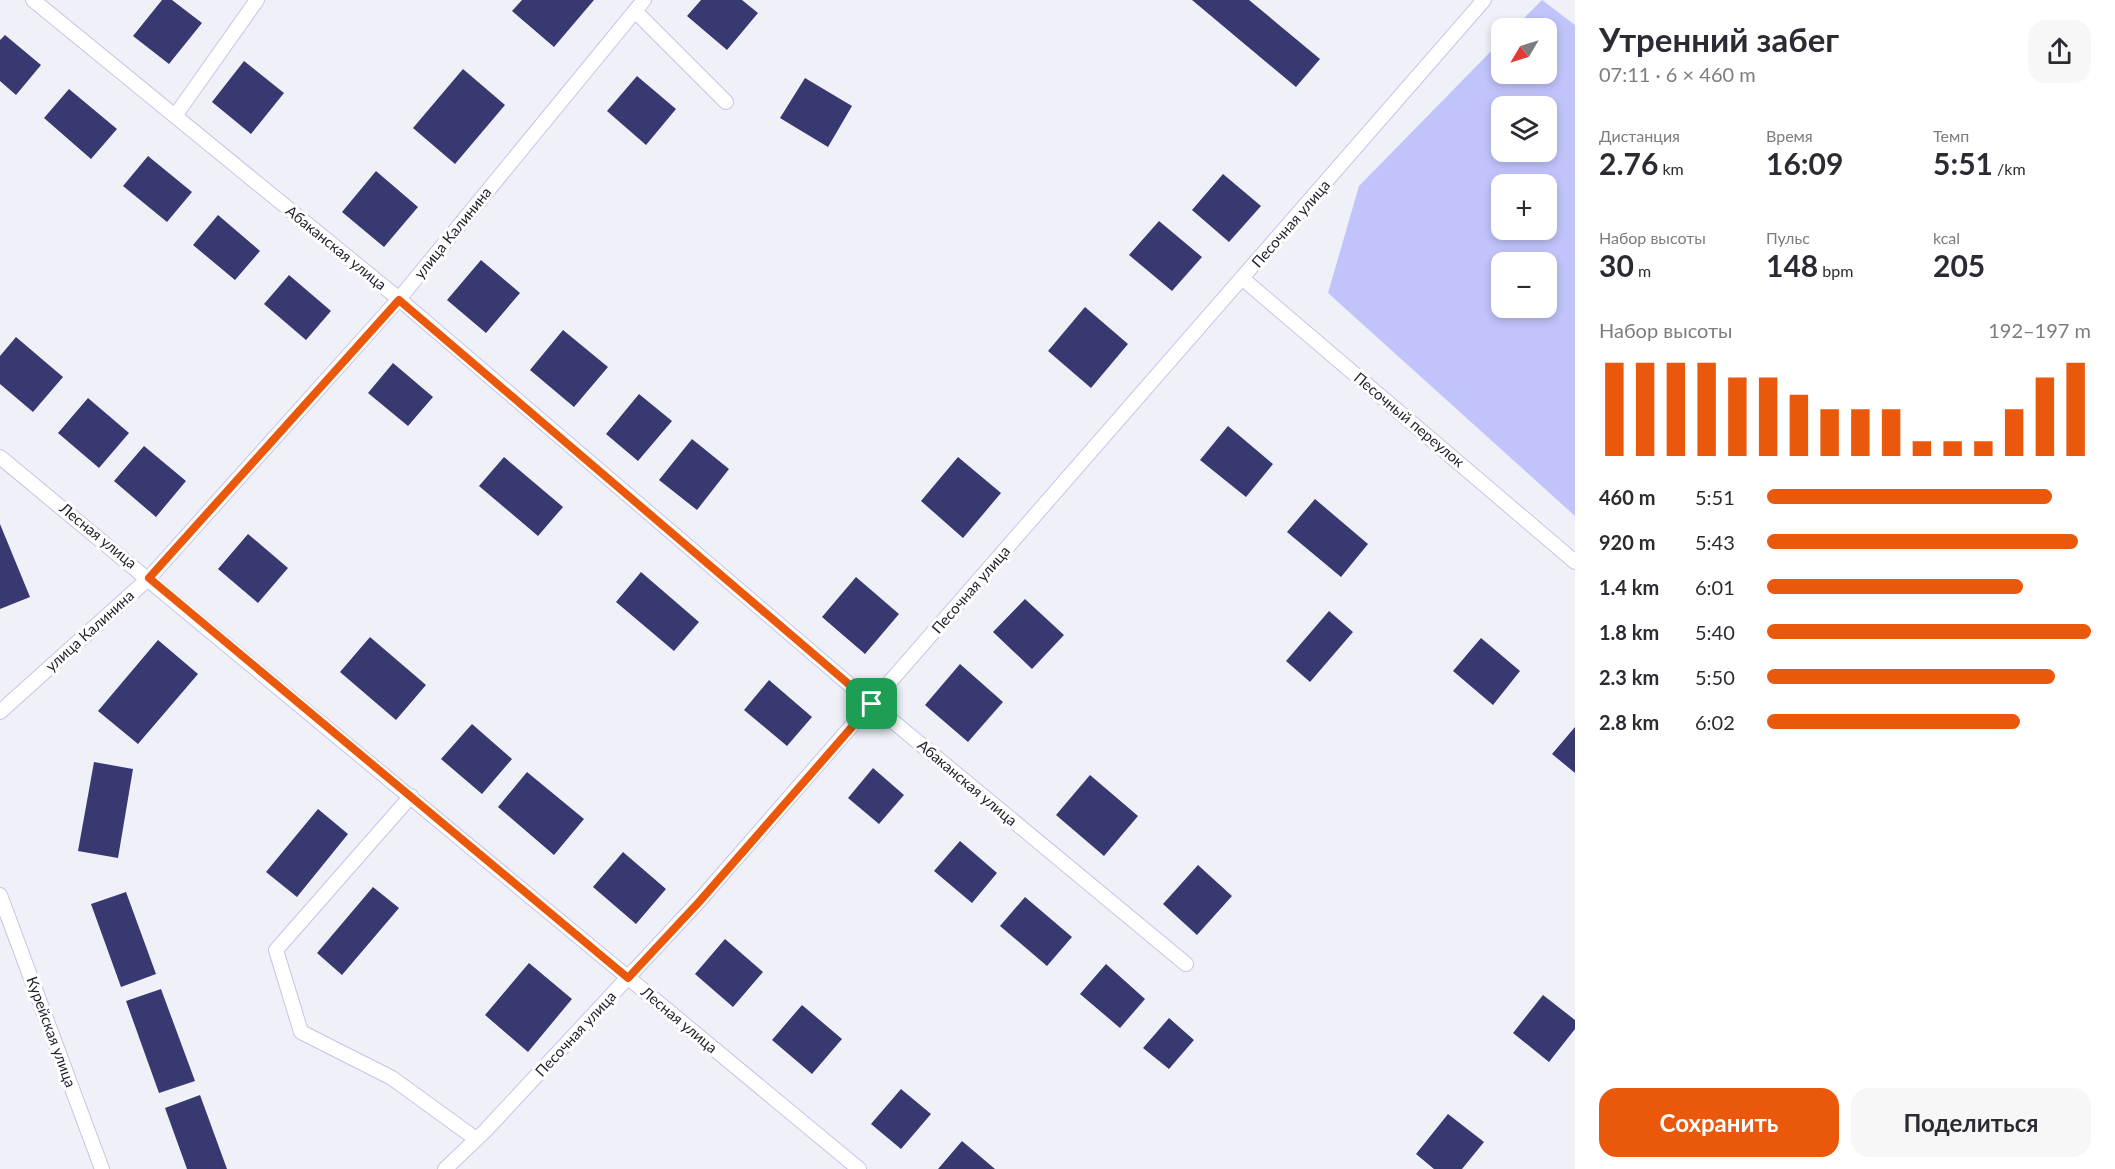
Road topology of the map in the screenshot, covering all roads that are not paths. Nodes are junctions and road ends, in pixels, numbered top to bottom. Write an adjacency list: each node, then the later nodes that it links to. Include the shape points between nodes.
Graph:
1 (33, 0): 6 (lane, Абаканская улица)
2 (257, 0): 6 (lane)
3 (1483, 0): 7 (lane, Песочная улица)
4 (639, 5): 5 (lane); 8 (lane, улица Калинина)
5 (726, 102)
6 (175, 116): 8 (lane, Абаканская улица)
7 (1243, 279): 10 (lane, Песочный переулок); 12 (lane, Песочная улица)
8 (399, 300): 11 (lane, улица Калинина); 12 (lane, Абаканская улица)
9 (0, 457): 11 (lane, Лесная улица)
10 (1575, 562)
11 (149, 578): 13 (lane, улица Калинина); 14 (lane, Лесная улица)
12 (872, 704): 16 (lane, Абаканская улица); 17 (lane, Песочная улица)
13 (0, 712)
14 (411, 796): 17 (lane, Лесная улица); 18 (lane, via 276,950 301,1032 392,1078)
15 (0, 895): 19 (lane, Курейская улица)
16 (1186, 964)
17 (628, 978): 18 (lane, Песочная улица); 21 (lane, Лесная улица)
18 (476, 1139): 20 (lane, Песочная улица)
19 (102, 1169)
20 (445, 1169)
21 (859, 1169)

